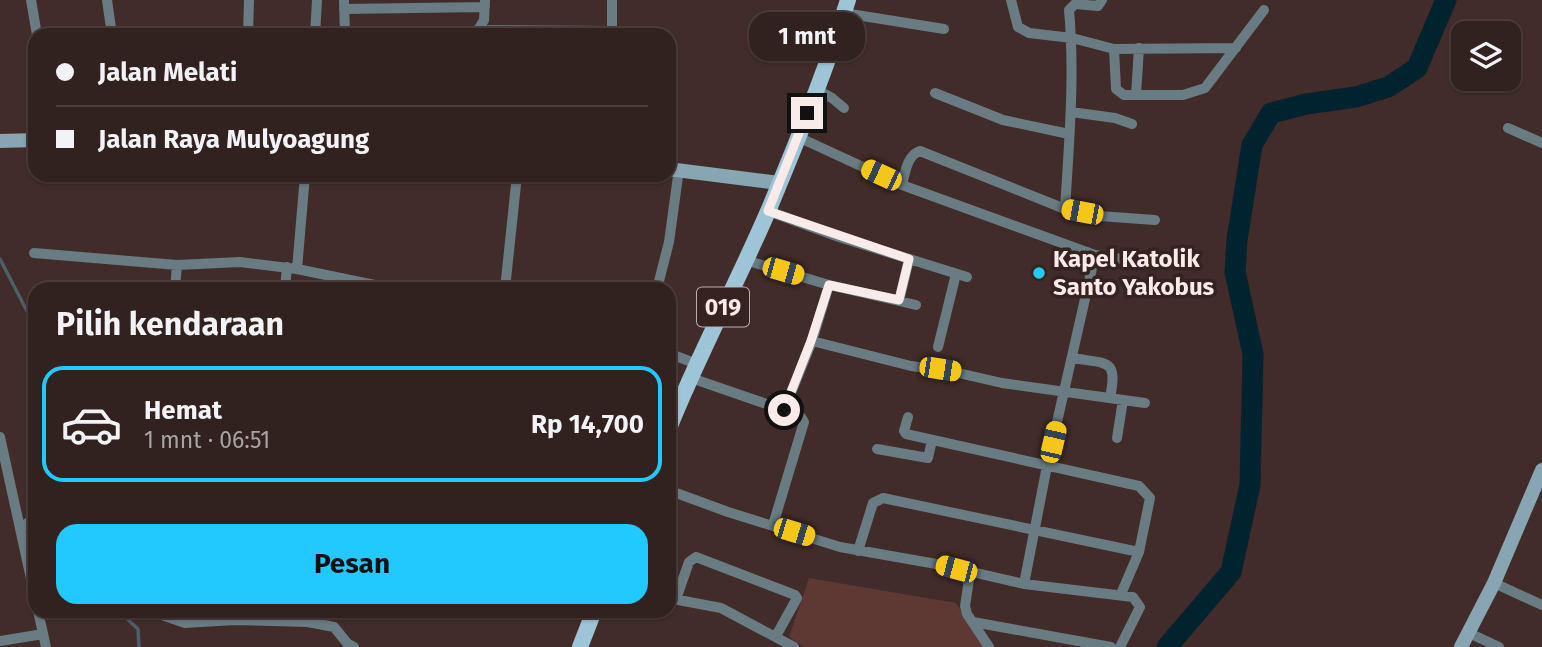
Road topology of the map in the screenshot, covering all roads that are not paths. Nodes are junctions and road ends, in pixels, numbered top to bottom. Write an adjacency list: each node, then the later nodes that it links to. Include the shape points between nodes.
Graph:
1 (31, 0): 13 (street)
2 (107, 0): 14 (street)
3 (249, 0): 15 (street)
4 (317, 0): 16 (street)
5 (612, 0): 19 (street)
6 (1011, 0): 21 (street, via 1018,27 1029,33)
7 (1102, 0): 21 (street, via 1098,6 1070,6)
8 (485, 3): 10 (street); 18 (street)
9 (344, 4): 10 (street); 17 (street)
10 (398, 4)
11 (846, 6): 20 (street); 25 (main road, 019)
12 (1264, 10): 24 (street)
13 (36, 28)
14 (111, 28)
15 (248, 28)
16 (315, 28)
17 (345, 28)
18 (479, 28)
19 (612, 28)
20 (944, 29)
21 (1072, 38): 22 (street); 29 (street)
22 (1114, 48): 23 (street); 27 (street, via 1116,89)
23 (1139, 48): 24 (street); 27 (street)
24 (1236, 48): 27 (street, via 1205,88 1183,95)
25 (817, 90): 28 (street); 33 (main road, 019)
26 (935, 93): 32 (street, via 1003,120)
27 (1136, 95)
28 (844, 108)
29 (1071, 112): 30 (street); 32 (street)
30 (1132, 124)
31 (1508, 128): 36 (street)
32 (1069, 134): 43 (street)
33 (798, 137): 41 (main road, 019); 42 (street)
34 (28, 140): 35 (main road)
35 (0, 141)
36 (1542, 143)
37 (676, 169): 41 (main road)
38 (304, 182): 52 (street)
39 (516, 182): 56 (street)
40 (673, 182): 57 (street, via 669,242)
41 (779, 183): 44 (main road, 019)
42 (902, 185): 43 (street, via 909,160 920,151); 47 (street)
43 (1065, 209): 45 (street)
44 (768, 211): 48 (street); 49 (main road, 019)
45 (1154, 220)
46 (34, 253): 51 (street)
47 (1095, 255): 50 (street); 63 (street)
48 (909, 259): 59 (street); 62 (street, via 962,275)
49 (745, 260): 58 (street); 65 (main road, 019)
50 (1155, 264)
51 (177, 265): 52 (street, via 240,262); 53 (street)
52 (292, 268): 54 (street); 55 (street)
53 (176, 282)
54 (287, 282)
55 (347, 282)
56 (506, 282)
57 (659, 282)
58 (829, 285): 59 (street); 61 (street)
59 (899, 300): 60 (street)
60 (916, 305)
61 (811, 341): 66 (street, via 911,366); 70 (street)
62 (938, 347)
63 (1072, 358): 66 (street); 67 (street, via 1106,363 1113,369)
64 (676, 359): 65 (street)
65 (694, 371): 70 (street); 71 (main road, 019)
66 (1065, 392): 67 (street); 77 (street)
67 (1110, 398): 68 (street)
68 (1123, 400): 69 (street); 74 (street)
69 (1145, 403)
70 (784, 410): 81 (street, via 804,422)
71 (676, 413)
72 (908, 417): 75 (street, via 904,433)
73 (0, 437): 82 (street)
74 (1117, 438)
75 (932, 440): 76 (street, via 928,458); 77 (street)
76 (877, 449)
77 (1047, 466): 83 (street); 85 (street, via 1146,491 1150,498)
78 (1542, 470): 88 (main road)
79 (676, 493): 81 (street)
80 (28, 523): 82 (street)
81 (773, 525): 84 (street)
82 (20, 529): 86 (street)
83 (1034, 530): 84 (street, via 883,498 873,503); 85 (street); 89 (street)
84 (858, 551): 87 (street)
85 (1139, 552): 91 (street)
86 (28, 565)
87 (970, 573): 89 (street); 99 (street, via 965,606)
88 (1494, 583): 93 (street); 100 (main road)
89 (1024, 584): 91 (street)
90 (676, 590): 102 (street, via 696,557 795,594)
91 (1121, 594): 110 (street, via 1133,597 1140,607)
92 (676, 599): 102 (street, via 721,608)
93 (1542, 605)
94 (40, 618): 101 (street)
95 (172, 618): 96 (street, via 184,622)
96 (217, 618)
97 (259, 618): 105 (street, via 334,627)
98 (591, 618): 106 (main road)
99 (973, 622): 108 (street); 109 (street)
100 (1469, 633): 111 (main road); 112 (street)
101 (43, 634): 103 (street); 104 (street)
102 (776, 636): 107 (street)
103 (0, 641)
104 (47, 647)
105 (355, 647)
106 (580, 647)
107 (793, 647)
108 (989, 647)
109 (1111, 647)
110 (1120, 647)
111 (1461, 647)
112 (1499, 647)

